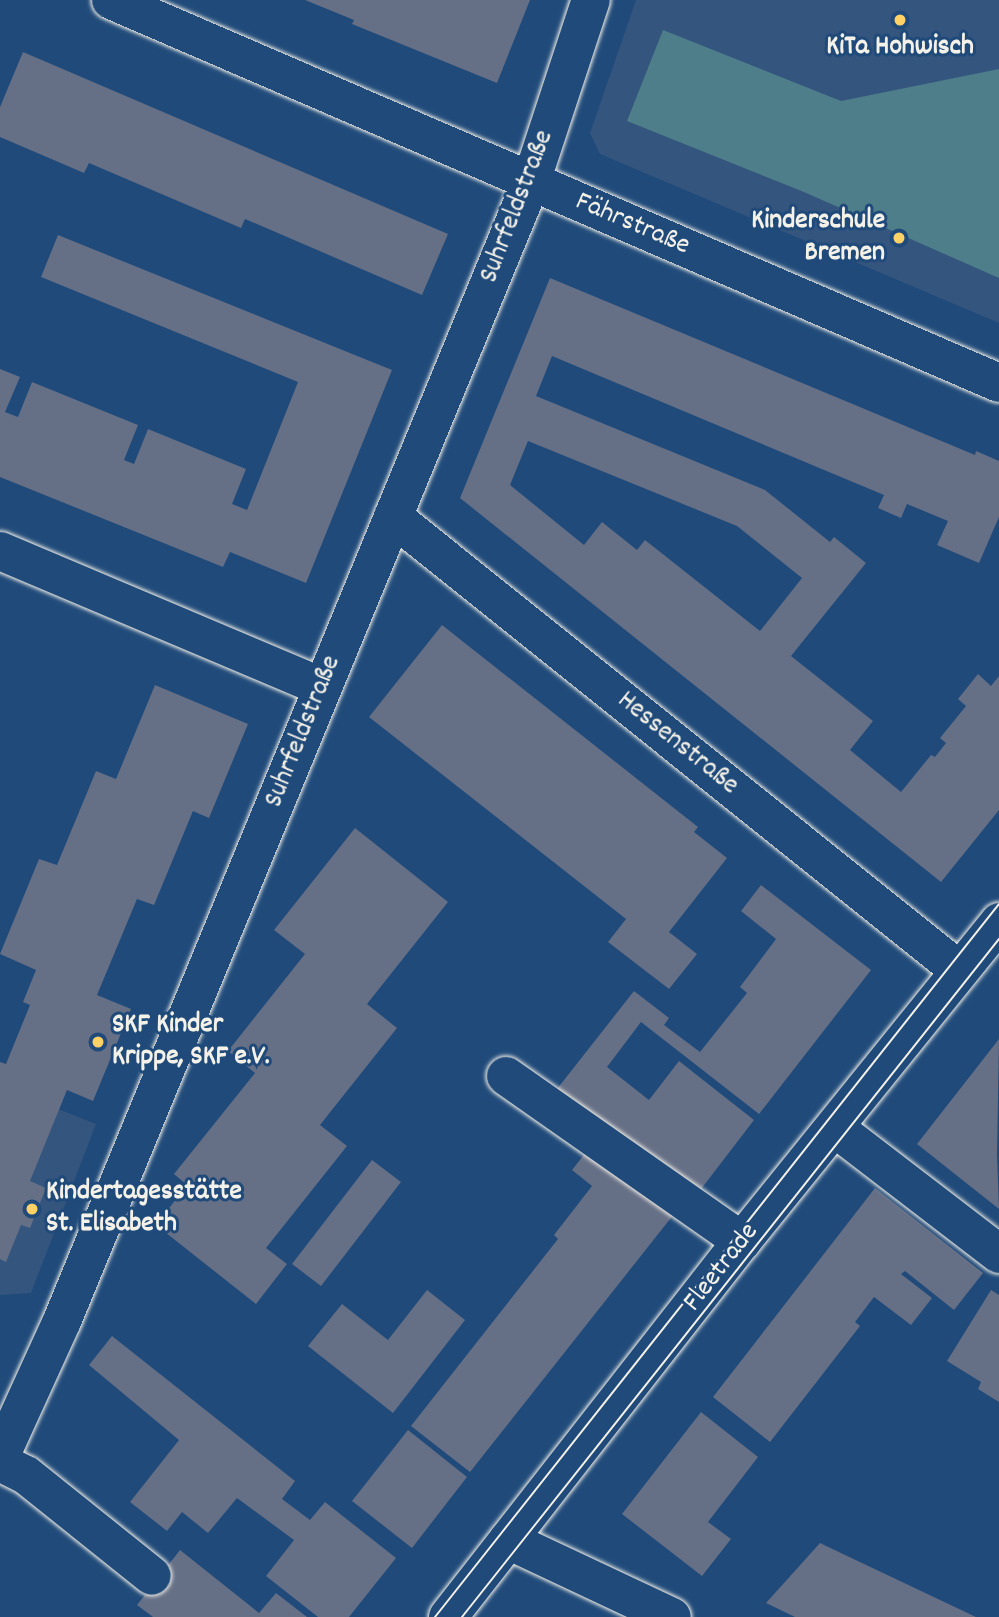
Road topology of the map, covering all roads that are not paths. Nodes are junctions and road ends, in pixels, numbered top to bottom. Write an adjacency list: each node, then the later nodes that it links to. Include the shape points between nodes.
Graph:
1 (111, 0): 3 (street, Fährstraße)
2 (591, 0): 3 (street, Suhrfeldstraße)
3 (531, 182): 4 (street, Fährstraße); 5 (street, Suhrfeldstraße)
4 (999, 383)
5 (393, 517): 7 (street, Suhrfeldstraße); 9 (street, Hessenstraße)
6 (0, 551): 7 (street)
7 (322, 687): 14 (street, Suhrfeldstraße, via 61,1321)
8 (999, 922): 9 (street, Fleetrade)
9 (960, 971): 11 (street, Fleetrade)
10 (506, 1076): 12 (street)
11 (835, 1128): 12 (street, Fleetrade); 13 (street)
12 (742, 1241): 15 (street, Fleetrade)
13 (999, 1254)
14 (1, 1454): 16 (street)
15 (508, 1540): 17 (street, Fleetrade); 18 (street)
16 (152, 1576)
17 (449, 1617)
18 (672, 1617)

